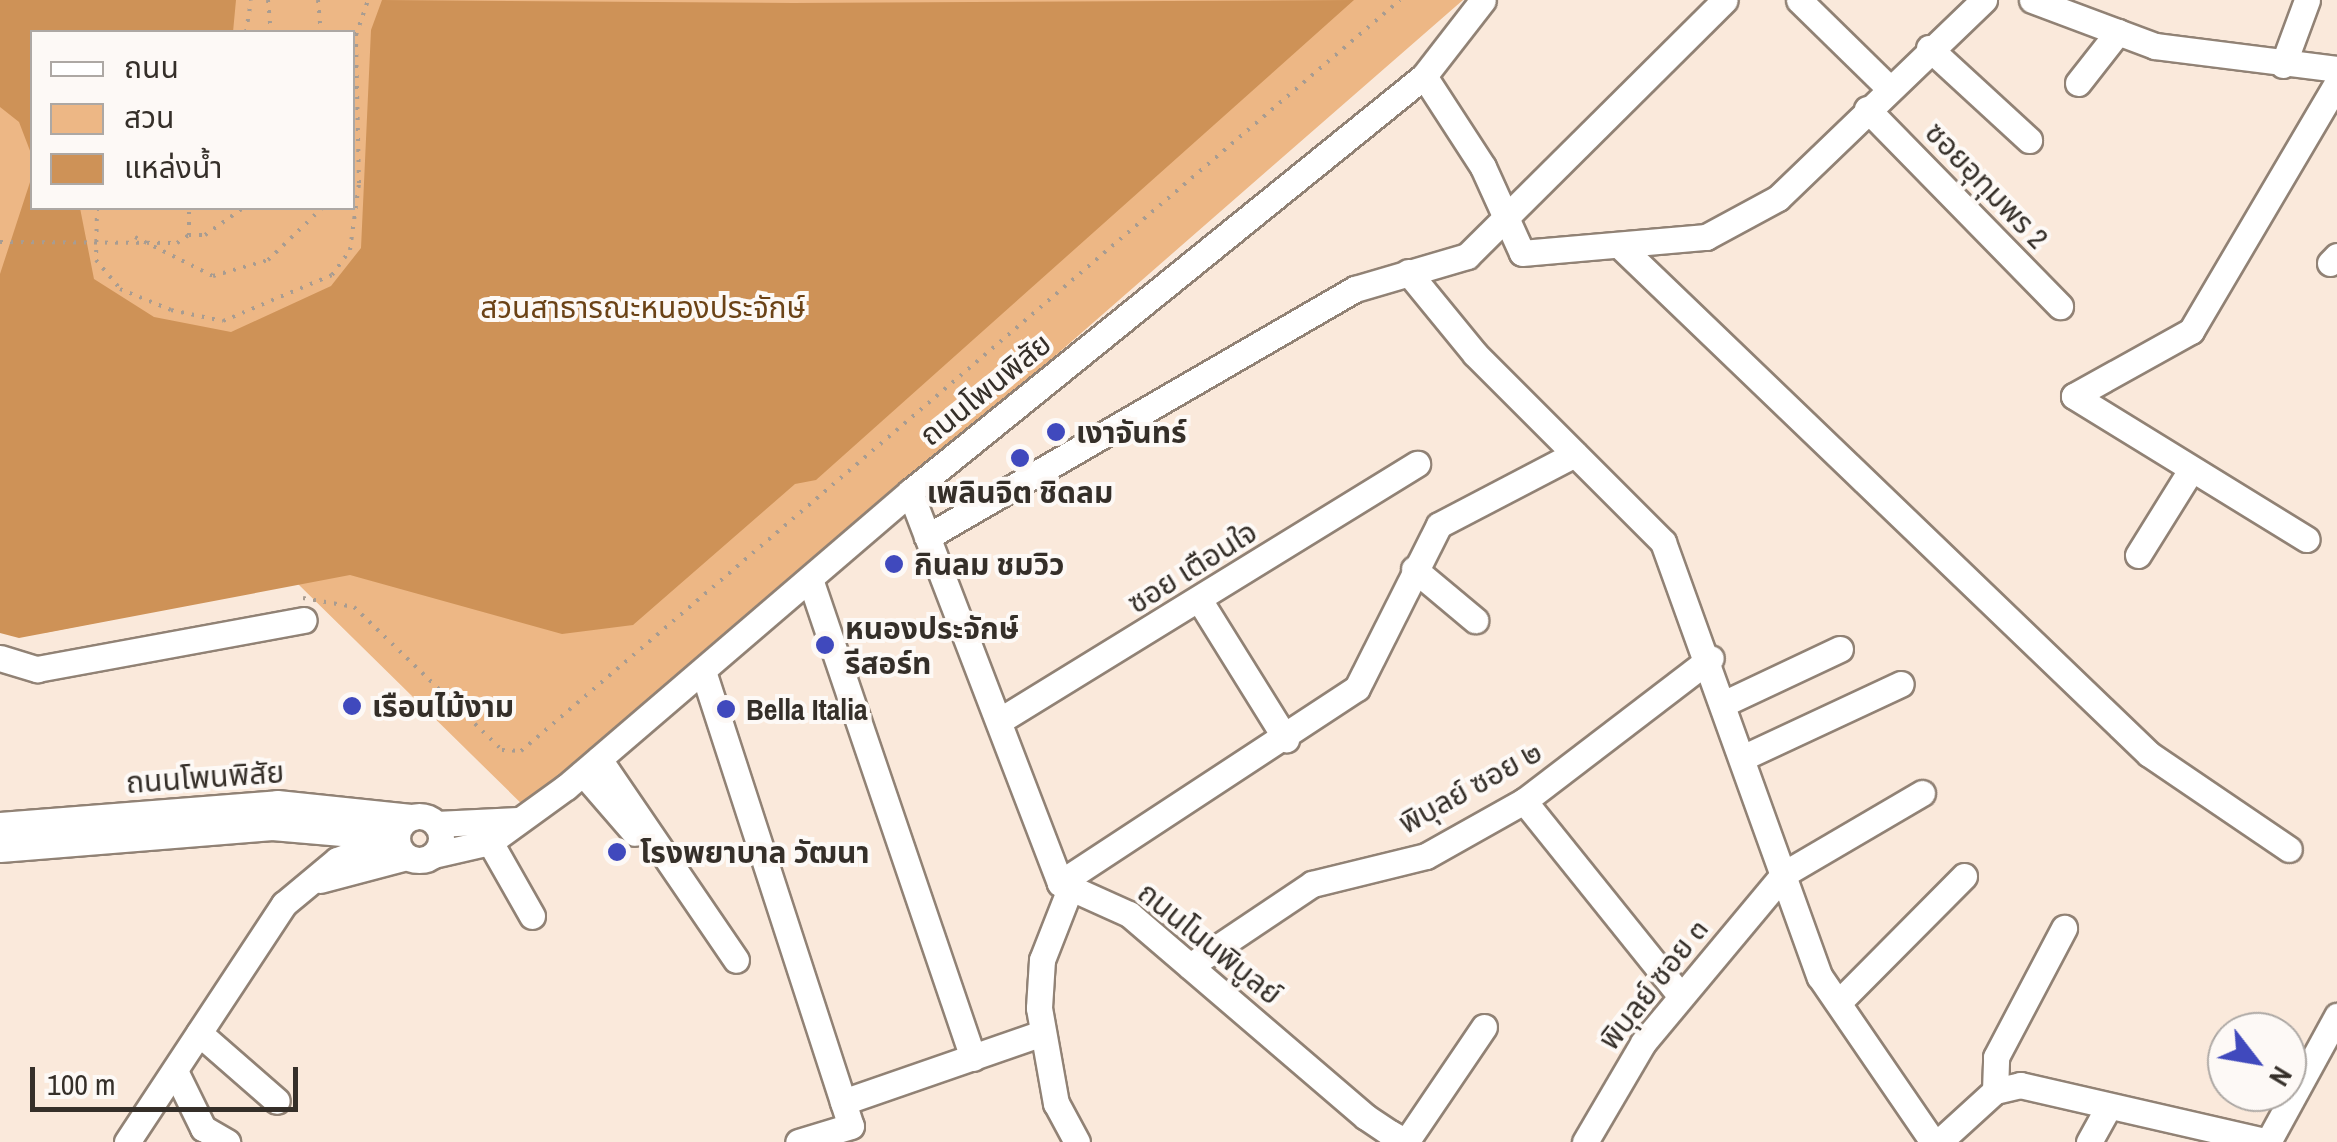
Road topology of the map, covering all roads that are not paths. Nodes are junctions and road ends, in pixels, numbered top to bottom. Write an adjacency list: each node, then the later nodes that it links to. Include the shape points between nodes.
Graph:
1 (1483, 0): 11 (street, ถนนโพนพิสัย)
2 (1724, 0): 17 (street)
3 (1799, 0): 14 (street)
4 (1984, 0): 8 (street)
5 (2032, 0): 7 (street)
6 (2307, 0): 9 (street)
7 (2118, 32): 9 (street); 12 (street)
8 (1929, 48): 14 (street); 16 (street)
9 (2283, 66): 10 (street)
10 (2337, 69)
11 (1424, 76): 17 (street, via 1483,167); 24 (street, ถนนโพนพิสัย)
12 (2078, 83)
13 (2337, 83): 23 (street, via 2191,332 2074,396)
14 (1888, 88): 15 (street)
15 (1868, 109): 18 (street, via 1742,224); 20 (street, ซอยอุทุมพร 2)
16 (2029, 140)
17 (1506, 224): 18 (street, via 1522,253); 19 (street, via 1468,256)
18 (1620, 246): 53 (street, via 2149,754)
19 (1408, 272): 21 (street); 25 (street, via 1355,289)
20 (2060, 306)
21 (1575, 454): 28 (street, via 1439,524); 35 (street, via 1664,542)
22 (1417, 464): 30 (street, ซอย เตือนใจ)
23 (2191, 470): 26 (street); 27 (street)
24 (910, 492): 25 (street); 29 (street, ถนนโพนพิสัย)
25 (928, 537): 39 (street)
26 (2306, 539)
27 (2138, 555)
28 (1414, 569): 32 (street); 40 (street, via 1357,688)
29 (810, 579): 36 (street, ถนนโพนพิสัย); 69 (street)
30 (1200, 601): 39 (street, ซอย เตือนใจ); 40 (street)
31 (298, 610): 34 (street, via 37,670)
32 (1475, 620)
33 (1840, 650): 38 (street)
34 (0, 658)
35 (1712, 658): 38 (street); 44 (street, พิบุลย์ ซอย ๒)
36 (702, 671): 42 (street, ถนนโพนพิสัย); 73 (street)
37 (1901, 684): 41 (street)
38 (1725, 703): 41 (street)
39 (999, 721): 58 (street)
40 (1286, 739): 58 (street)
41 (1742, 758): 55 (street)
42 (591, 766): 46 (street, ถนนโพนพิสัย); 49 (street); 61 (street)
43 (1922, 793): 55 (street, พิบุลย์ ซอย ๓)
44 (1524, 801): 62 (street, พิบุลย์ ซอย ๒, via 1426,856 1312,884); 63 (street)
45 (424, 820): 46 (street, ถนนโพนพิสัย); 47 (street, ถนนโพนพิสัย, via 277,804); 52 (street); 52 (street)
46 (518, 820): 50 (street, ถนนโพนพิสัย)
47 (0, 825)
48 (342, 832): 51 (street, ถนนโพนพิสัย, via 272,827); 52 (street, ถนนโพนพิสัย); 54 (street)
49 (635, 833)
50 (490, 842): 52 (street, ถนนโพนพิสัย); 59 (street)
51 (0, 850)
52 (412, 850): 54 (street); 57 (street)
53 (2290, 850)
54 (337, 860): 57 (street)
55 (1784, 874): 63 (street, พิบุลย์ ซอย ๓); 64 (street, via 1820,977)
56 (1964, 876): 64 (street)
57 (315, 881): 68 (street, via 268,923)
58 (1065, 887): 62 (street, ถนนโนนพิบูลย์, via 1129,914); 67 (street, via 1042,960)
59 (532, 916)
60 (2064, 928): 71 (street, via 1996,1056)
61 (736, 960)
62 (1190, 966): 79 (street, ถนนโนนพิบูลย์)
63 (1680, 995): 80 (street, พิบุลย์ ซอย ๓)
64 (1840, 1002): 81 (street)
65 (2337, 1016): 74 (street, via 2268,1142)
66 (1484, 1026): 79 (street)
67 (1042, 1032): 69 (street); 78 (street, via 1056,1103)
68 (199, 1033): 70 (street); 72 (street)
69 (973, 1058): 73 (street)
70 (175, 1071): 75 (street); 76 (street, via 204,1128)
71 (1995, 1091): 74 (street, via 2020,1086); 81 (street)
72 (277, 1102)
73 (843, 1102): 77 (street, via 848,1130)
74 (2108, 1108): 82 (street)
75 (127, 1142)
76 (227, 1142)
77 (798, 1142)
78 (1077, 1142)
79 (1406, 1142)
80 (1585, 1142)
81 (1936, 1142)
82 (2089, 1142)

